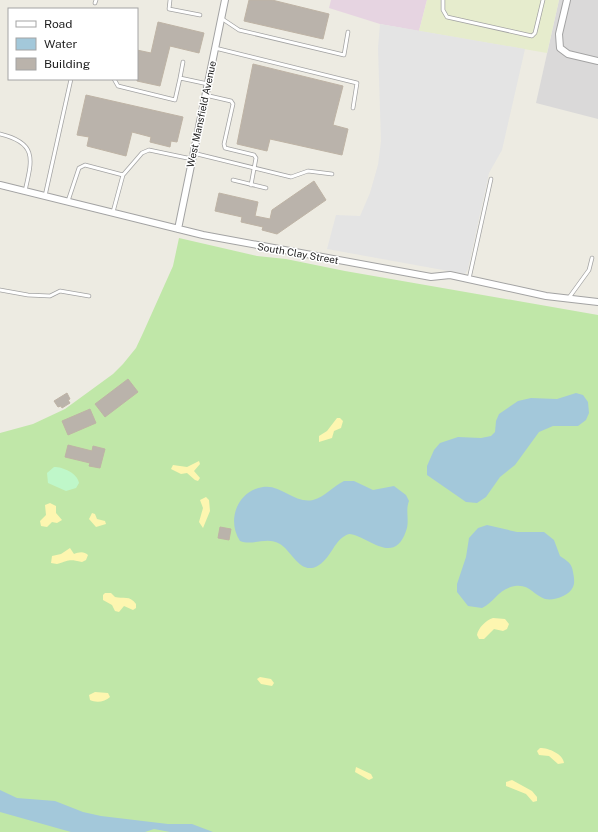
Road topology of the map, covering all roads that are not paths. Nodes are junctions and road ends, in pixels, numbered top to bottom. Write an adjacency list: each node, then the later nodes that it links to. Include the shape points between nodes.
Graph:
1 (170, 0): 6 (lane, via 170,9)
2 (225, 0): 7 (street, West Mansfield Avenue)
3 (443, 0): 4 (lane, via 442,10 447,17 532,36)
4 (543, 0)
5 (567, 0): 10 (street, via 559,34 560,48 568,54)
6 (200, 15)
7 (221, 18): 8 (lane, via 239,30 344,55); 9 (street, West Mansfield Avenue)
8 (348, 32)
9 (215, 48): 15 (street, West Mansfield Avenue); 17 (lane, via 357,83)
10 (598, 61)
11 (183, 62): 12 (lane)
12 (180, 78): 14 (lane, via 175,100 118,86); 15 (lane)
13 (71, 80): 29 (lane)
14 (115, 80)
15 (208, 84): 16 (street, West Mansfield Avenue)
16 (205, 95): 19 (street, West Mansfield Avenue); 20 (lane, via 231,101 233,104 225,148 254,155)
17 (353, 108)
18 (0, 134): 28 (lane, via 21,141 30,150 30,168)
19 (193, 156): 20 (lane); 22 (lane, via 149,150 142,153); 32 (street, West Mansfield Avenue)
20 (254, 168): 21 (lane, via 291,177 308,171); 26 (lane)
21 (332, 174)
22 (123, 175): 30 (lane, via 85,165 79,168); 31 (lane)
23 (491, 179): 34 (lane)
24 (233, 180): 26 (lane)
25 (0, 185): 28 (street, South Clay Street)
26 (250, 185): 27 (lane)
27 (266, 188)
28 (25, 192): 29 (street, South Clay Street)
29 (45, 196): 30 (street, South Clay Street)
30 (68, 202): 31 (street, South Clay Street)
31 (113, 212): 32 (street, South Clay Street)
32 (178, 229): 34 (street, South Clay Street, via 431,277 450,275)
33 (592, 258): 37 (lane, via 588,270)
34 (469, 279): 37 (street, South Clay Street)
35 (0, 290): 36 (lane, via 28,295 50,296 60,291)
36 (89, 296)
37 (568, 299): 38 (street, South Clay Street)
38 (598, 302)

